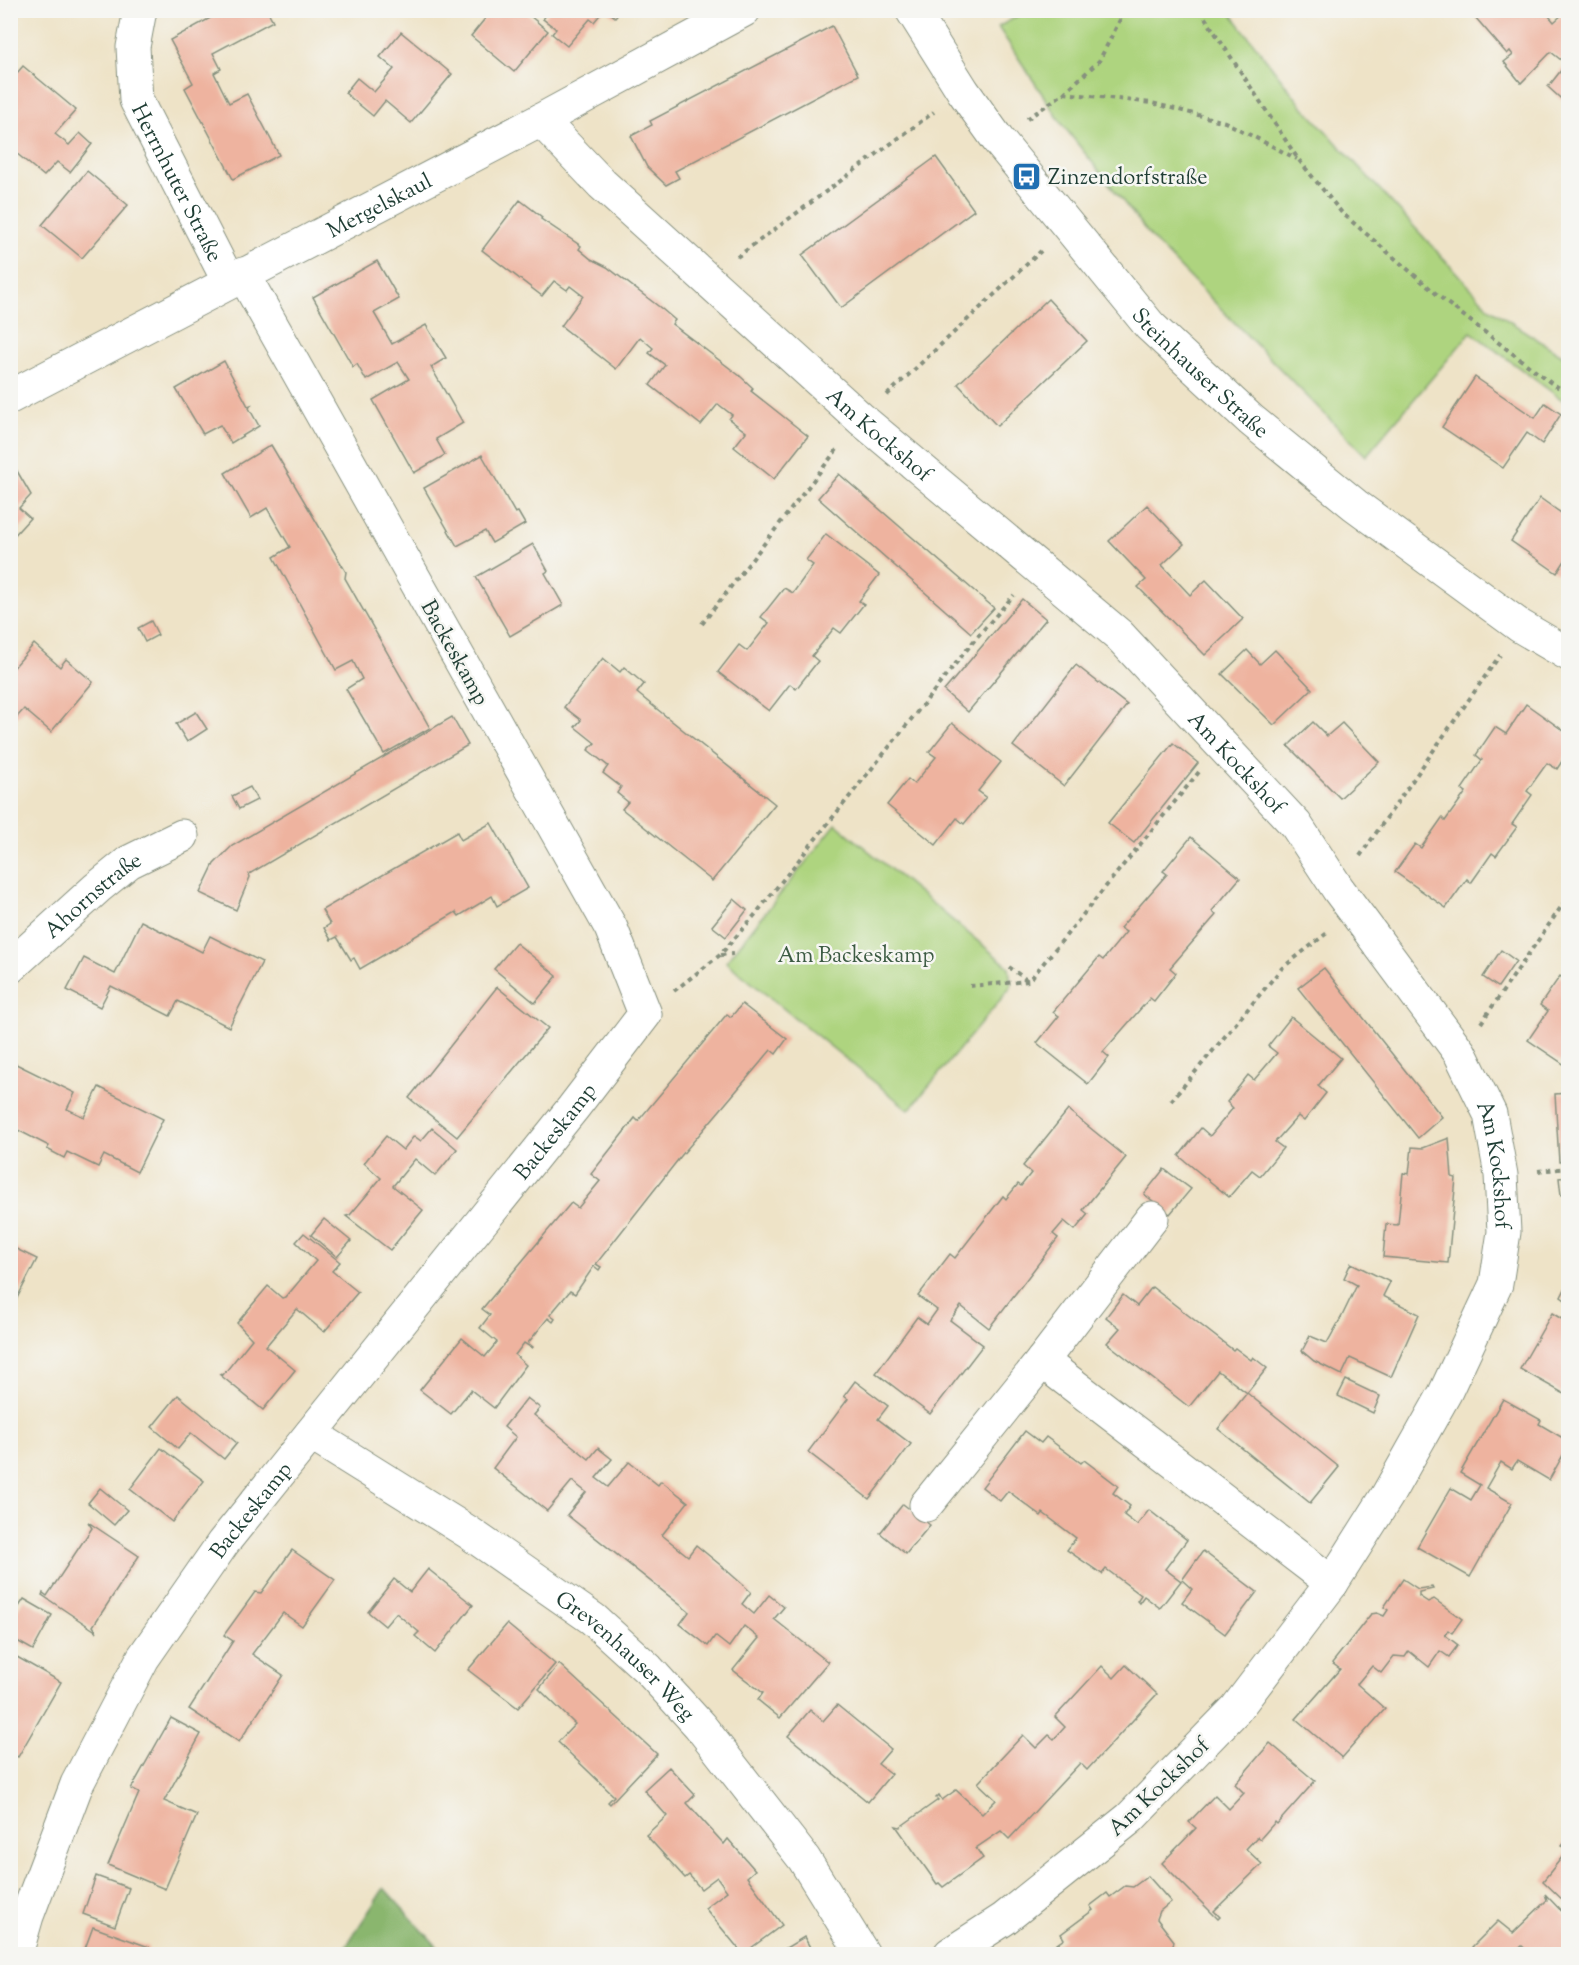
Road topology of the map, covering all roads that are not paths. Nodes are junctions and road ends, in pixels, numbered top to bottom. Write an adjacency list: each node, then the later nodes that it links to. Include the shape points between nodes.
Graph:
1 (140, 10): 5 (street, Herrnhuter Straße, via 133,47 136,100)
2 (744, 10): 4 (street, Mergelskaul)
3 (912, 10): 7 (street, Steinhauser Straße, via 999,140 1158,333 1251,420 1355,505 1520,626)
4 (541, 120): 5 (street, Mergelskaul); 14 (street, Am Kockshof, via 602,184 861,419 1119,635 1296,825 1346,900 1460,1053 1490,1114 1501,1174 1504,1232 1496,1284 1445,1393)
5 (236, 278): 6 (street, Mergelskaul); 12 (street, Backeskamp, via 611,928 645,1014)
6 (10, 397)
7 (1569, 654)
8 (182, 836): 9 (street, Ahornstraße, via 129,862)
9 (10, 967)
10 (1152, 1218): 11 (street)
11 (1042, 1361): 13 (street); 14 (street)
12 (311, 1434): 15 (street, Backeskamp, via 223,1543 142,1658 77,1784); 16 (street, Grevenhauser Weg, via 468,1532 584,1612 648,1669 700,1726 804,1859)
13 (926, 1505)
14 (1332, 1583): 17 (street, Am Kockshof, via 1236,1709 1130,1818 1004,1919)
15 (16, 1954)
16 (863, 1954)
17 (950, 1954)

